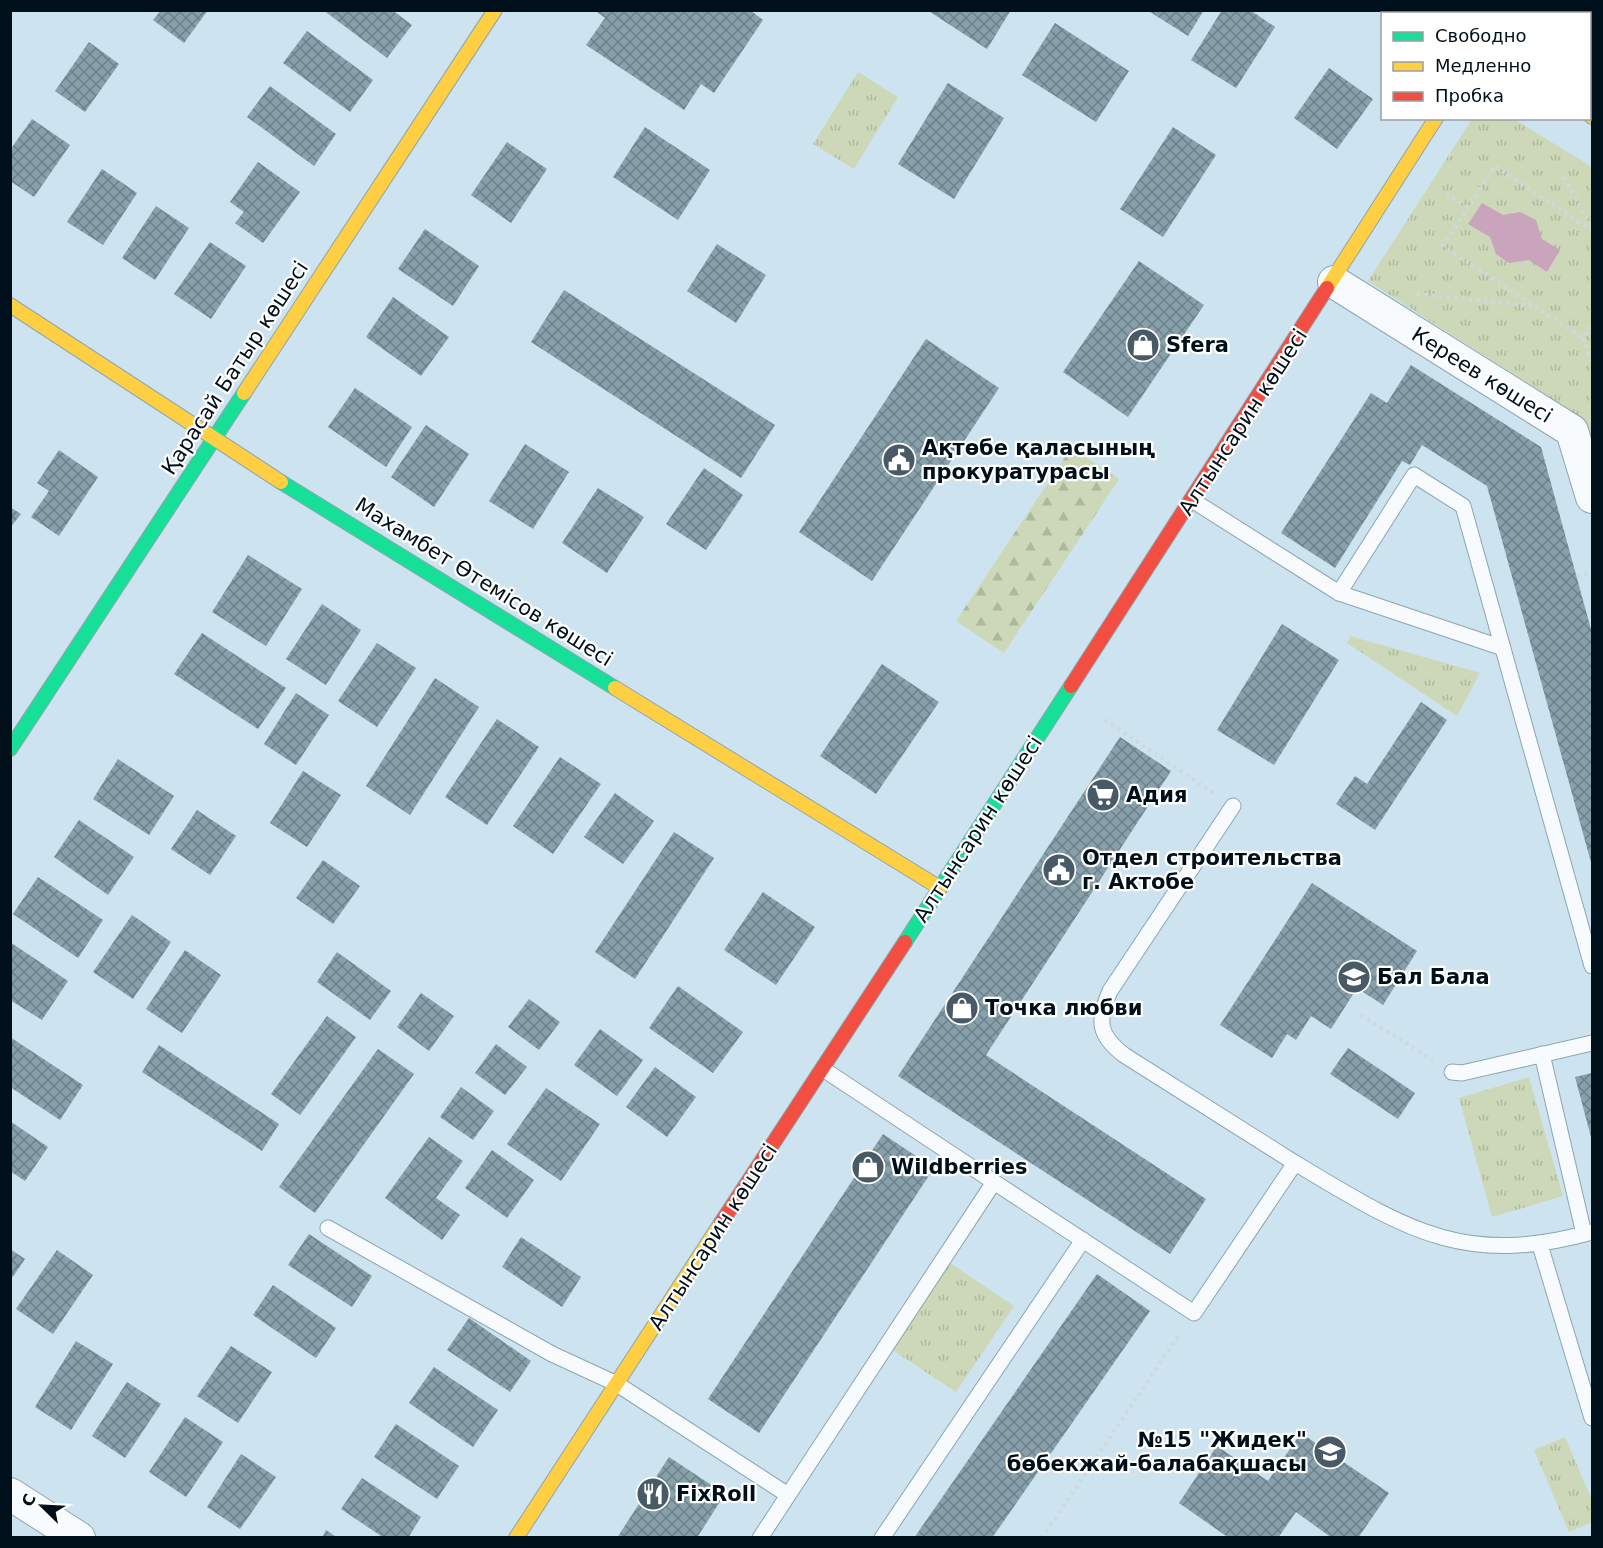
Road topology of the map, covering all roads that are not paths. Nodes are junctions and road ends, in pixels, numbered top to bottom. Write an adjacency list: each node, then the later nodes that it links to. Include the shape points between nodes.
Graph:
1 (495, 10): 5 (street, Қарасай Батыр көшесі)
2 (1435, 120): 3 (street, Алтынсарин көшесі)
3 (1334, 282): 6 (street, Кереев көшесі, via 1572,431); 7 (street, Алтынсарин көшесі)
4 (10, 305): 5 (street, Махамбет Өтемісов көшесі)
5 (213, 440): 10 (street, Қарасай Батыр көшесі); 12 (street, Махамбет Өтемісов көшесі)
6 (1593, 497)
7 (1192, 500): 8 (lane); 12 (street, Алтынсарин көшесі)
8 (1339, 594): 9 (lane); 9 (lane, via 1414,475 1463,506)
9 (1503, 648): 13 (lane)
10 (10, 749)
11 (1233, 806): 18 (lane, via 1110,991 1102,1009 1102,1028 1110,1044 1124,1055)
12 (940, 888): 16 (street, Алтынсарин көшесі)
13 (1593, 966)
14 (1593, 1043): 15 (lane)
15 (1542, 1054): 17 (lane); 21 (lane)
16 (823, 1069): 19 (lane); 24 (street, Алтынсарин көшесі)
17 (1452, 1072)
18 (1295, 1163): 22 (lane, via 1194,1313); 23 (lane, via 1388,1218 1430,1234 1476,1246)
19 (994, 1182): 22 (lane); 27 (lane)
20 (328, 1228): 24 (lane, via 552,1354)
21 (1588, 1233): 23 (lane)
22 (1083, 1240): 32 (lane)
23 (1539, 1245): 25 (lane)
24 (617, 1384): 27 (lane); 30 (street, Алтынсарин көшесі)
25 (1593, 1418)
26 (10, 1494): 29 (street)
27 (788, 1495): 28 (lane)
28 (763, 1533): 31 (lane)
29 (79, 1538)
30 (516, 1538)
31 (779, 1538)
32 (882, 1538)

